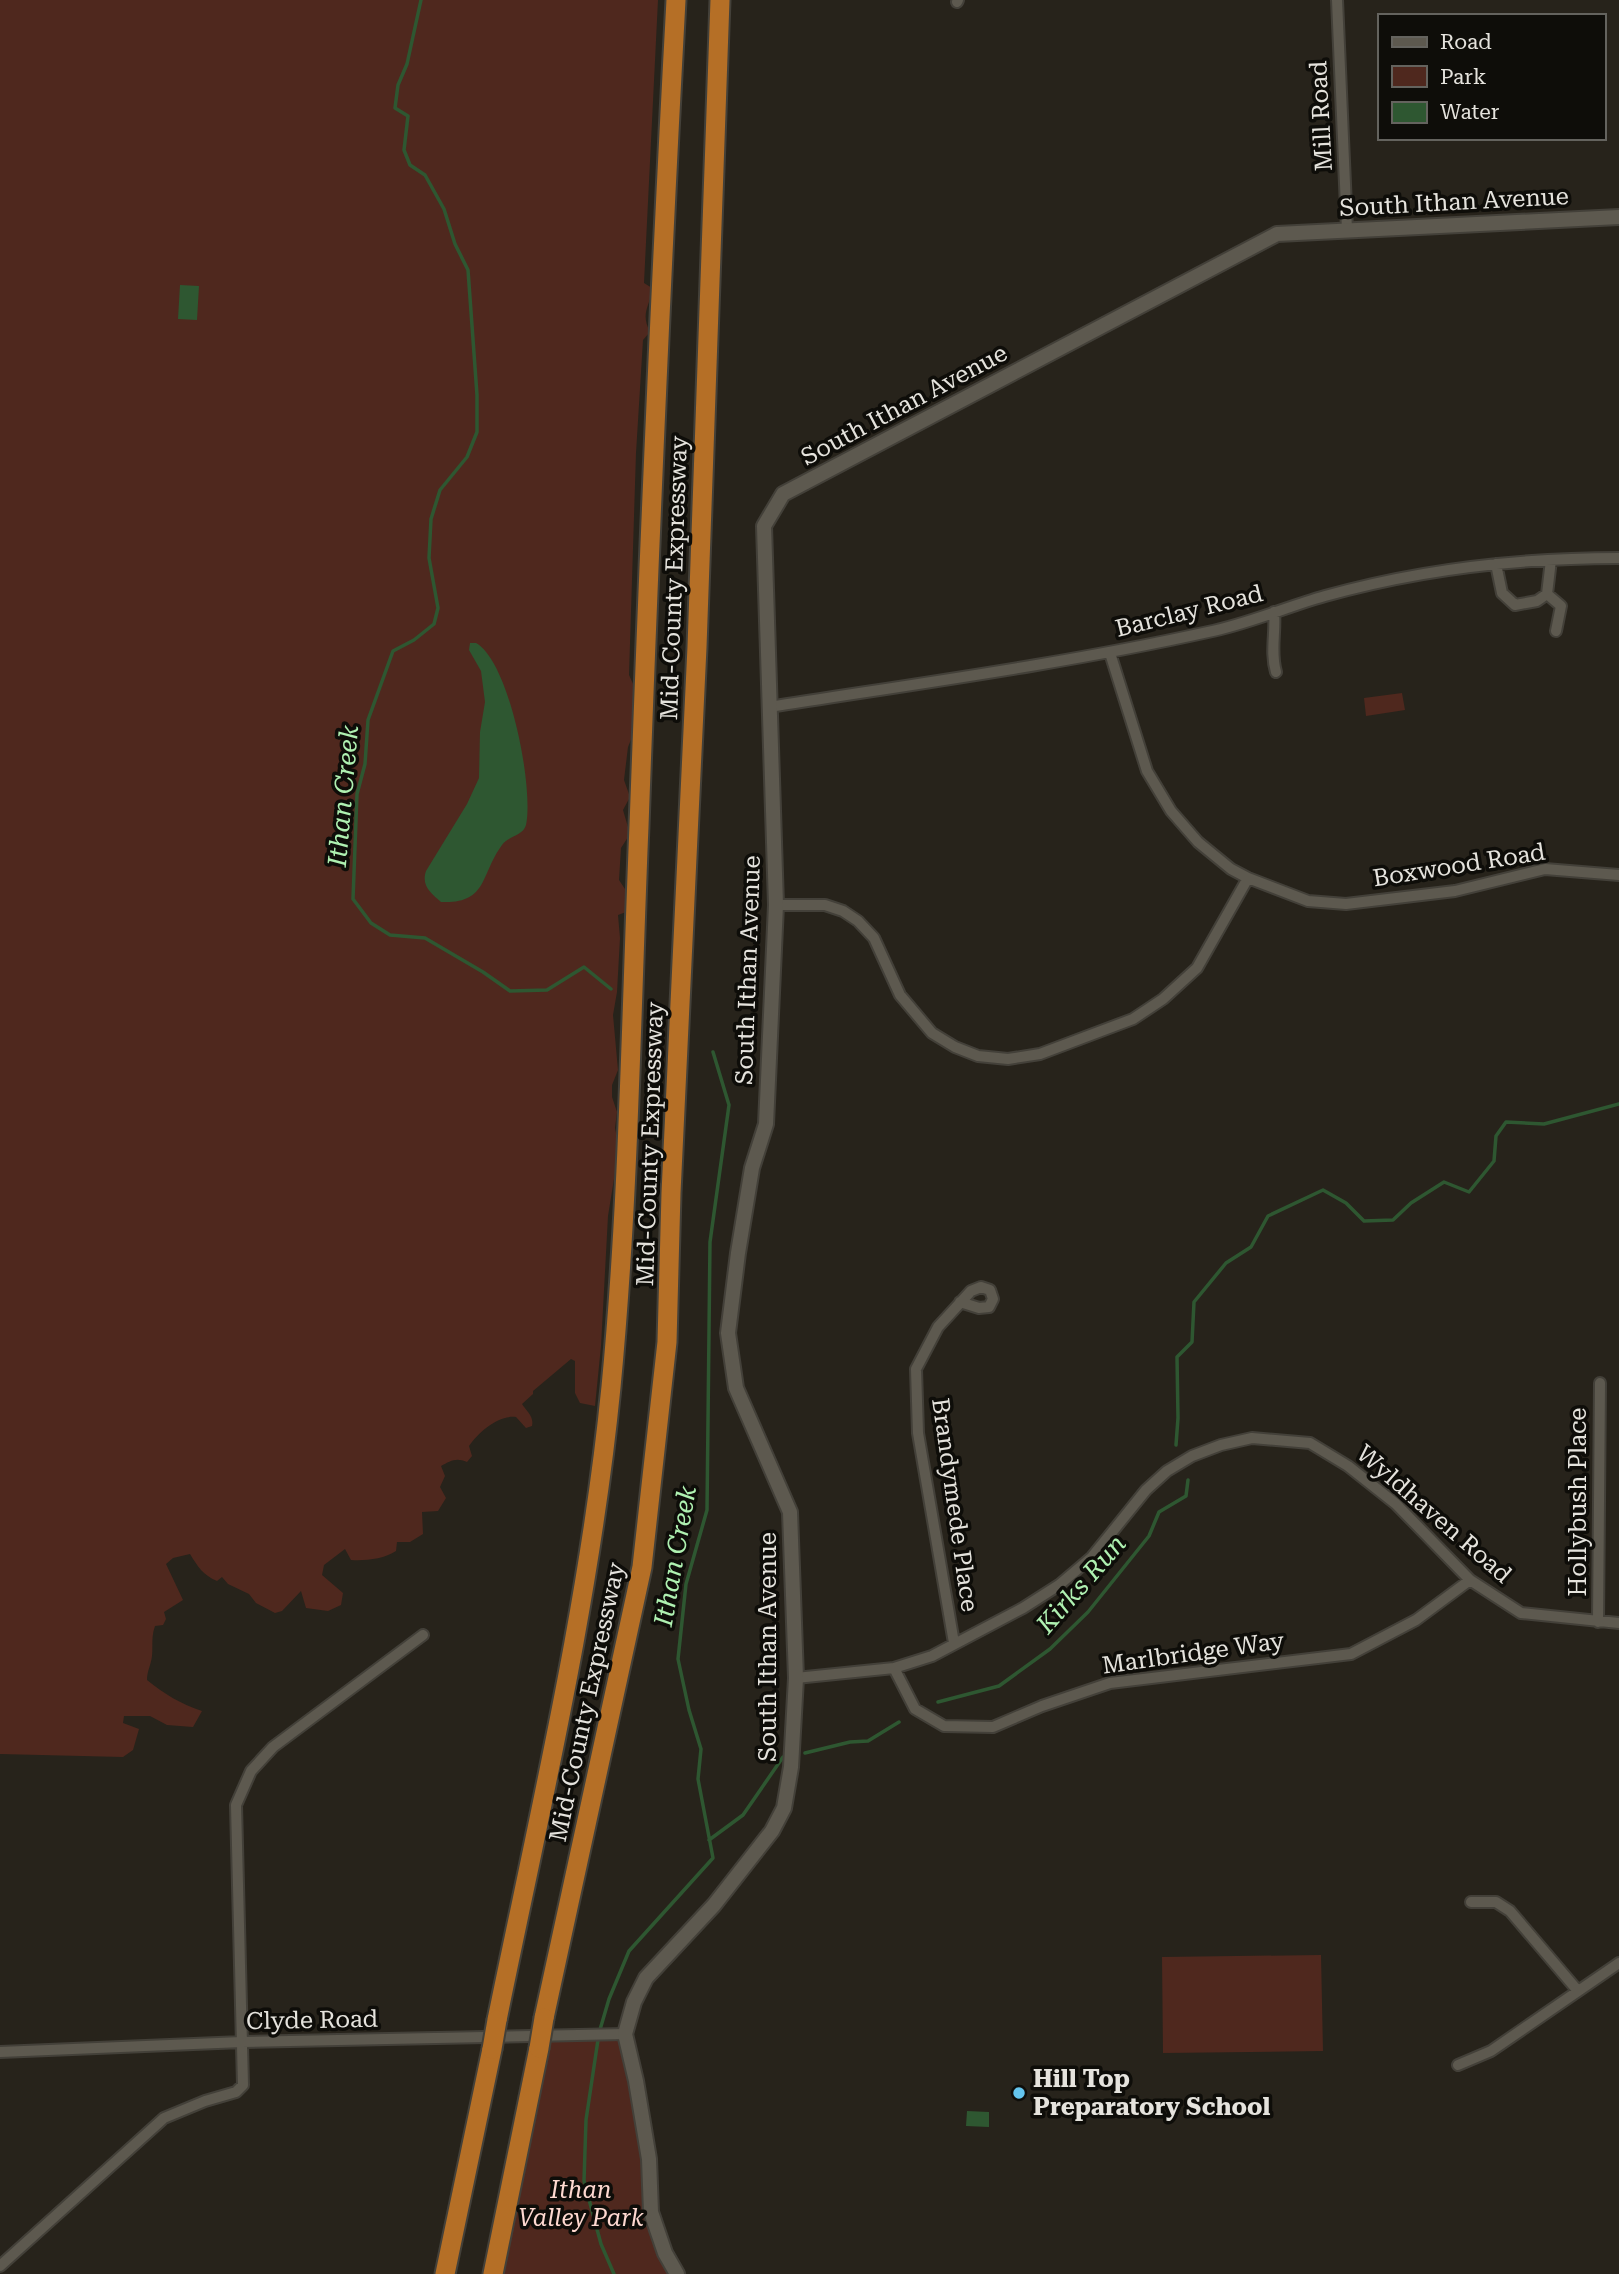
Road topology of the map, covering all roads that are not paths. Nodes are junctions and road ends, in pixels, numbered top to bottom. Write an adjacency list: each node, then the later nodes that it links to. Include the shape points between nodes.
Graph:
1 (676, 0): 35 (highway, Mid-County Expressway, bridge, via 630,1077 612,1376 585,1581)
2 (720, 0): 36 (highway, Mid-County Expressway, bridge, via 667,1342 642,1567 544,2018)
3 (1337, 0): 5 (street, Mill Road)
4 (1619, 217): 5 (street, South Ithan Avenue)
5 (1348, 230): 14 (street, South Ithan Avenue, via 1277,234 783,494 764,526)
6 (1619, 558): 7 (street, Barclay Road)
7 (1551, 560): 8 (street, Barclay Road); 9 (street)
8 (1496, 564): 9 (street, via 1502,593 1515,605); 10 (street, Barclay Road, via 1411,575)
9 (1547, 594): 11 (street, via 1561,606)
10 (1274, 612): 12 (street, Barclay Road, via 1213,631); 13 (street, via 1272,659)
11 (1556, 631)
12 (1110, 653): 14 (street, Barclay Road); 16 (street, Boxwood Road, via 1147,771 1171,811 1198,842)
13 (1276, 671)
14 (769, 707): 17 (street, South Ithan Avenue)
15 (1619, 875): 16 (street, Boxwood Road, via 1545,869 1455,891 1346,904 1308,901)
16 (1248, 878): 17 (street, via 1196,968 1163,999 1133,1019 1040,1054 1008,1059 978,1056 932,1033 900,995 874,938 843,911 825,905)
17 (776, 905): 26 (street, South Ithan Avenue, via 766,1124 752,1168 728,1333 736,1388 790,1512)
18 (960, 1302): 24 (street, Brandymede Place, via 938,1327 916,1369 918,1433)
19 (1600, 1382): 21 (street, Hollybush Place)
20 (1471, 1580): 21 (street, Wyldhaven Road, via 1521,1613); 24 (street, Wyldhaven Road, via 1396,1504 1348,1465 1310,1443 1252,1438 1192,1456 1167,1471 1092,1557 1059,1585); 25 (street, Marlbridge Way, via 1416,1620 1351,1654 1110,1683 993,1727 944,1726 915,1709)
21 (1598, 1622): 22 (street, Wyldhaven Road)
22 (1619, 1623)
23 (423, 1635): 31 (street, via 273,1747 251,1770 236,1805)
24 (954, 1643): 25 (street, Wyldhaven Road, via 932,1656)
25 (894, 1668): 26 (street, Wyldhaven Road)
26 (796, 1678): 30 (street, South Ithan Avenue, via 784,1808 772,1831 714,1905 646,1978)
27 (1471, 1902): 29 (street, via 1496,1902 1510,1911)
28 (1619, 1964): 29 (street)
29 (1578, 1991): 33 (street, via 1491,2051)
30 (625, 2034): 31 (street, Clyde Road); 37 (street, South Ithan Avenue, via 649,2159 651,2212)
31 (242, 2042): 32 (street, Clyde Road); 34 (street, via 243,2085 236,2092 164,2118)
32 (0, 2052)
33 (1458, 2065)
34 (0, 2266)
35 (445, 2274)
36 (494, 2274)
37 (677, 2274)

